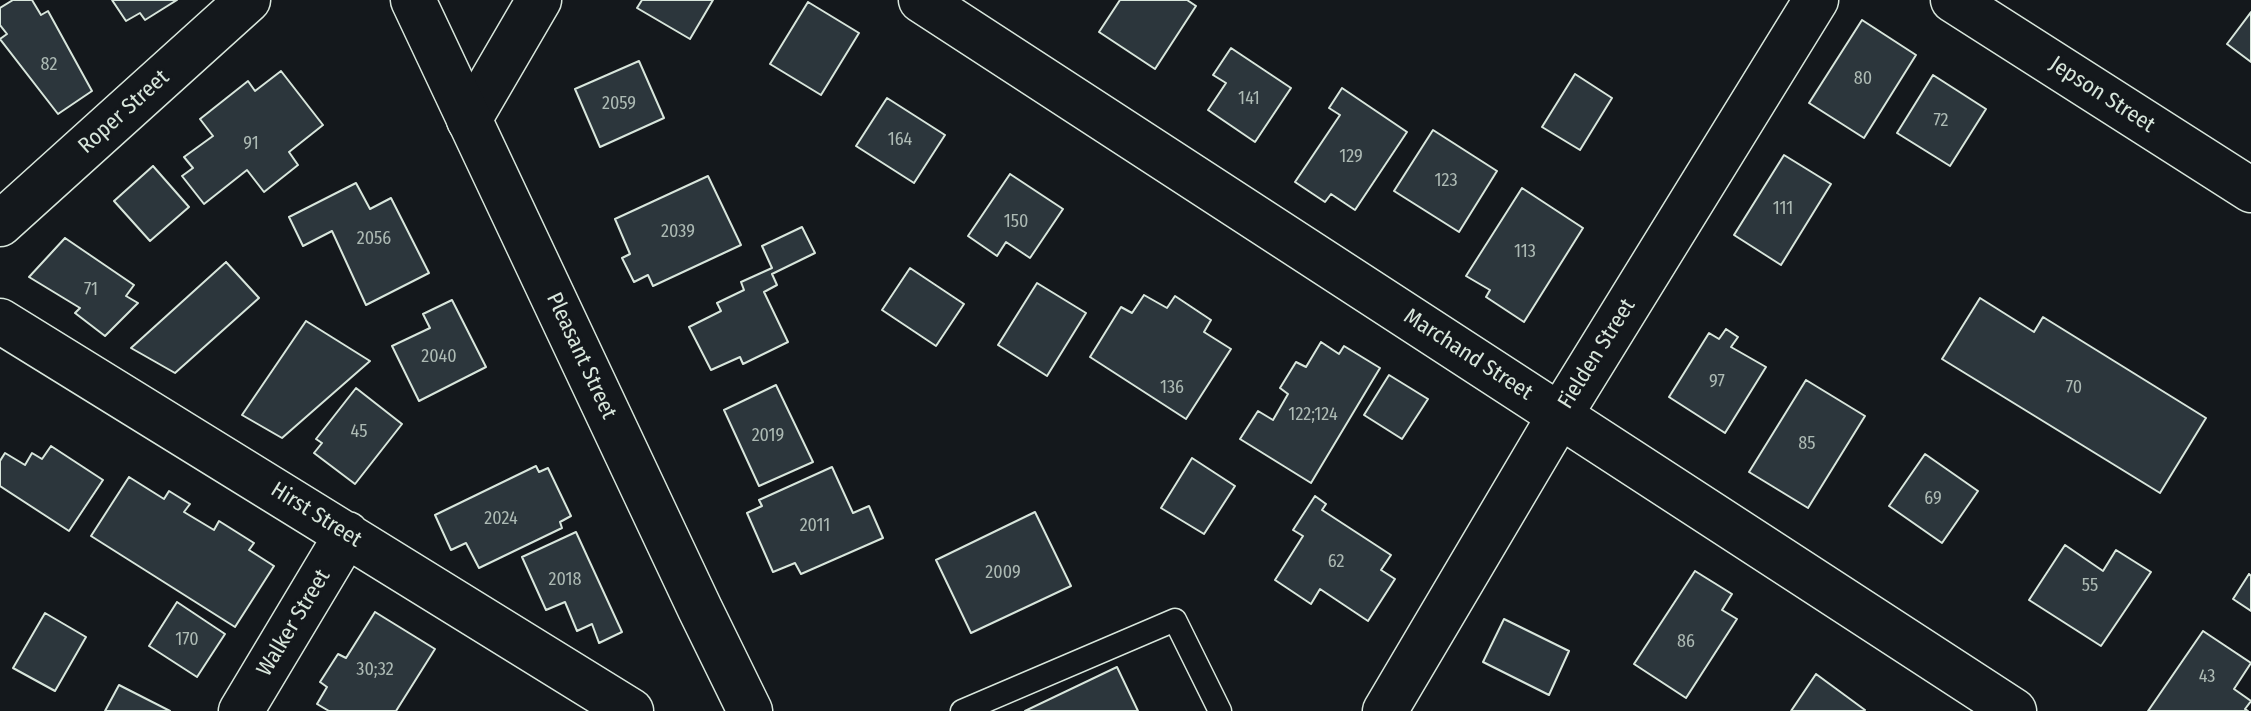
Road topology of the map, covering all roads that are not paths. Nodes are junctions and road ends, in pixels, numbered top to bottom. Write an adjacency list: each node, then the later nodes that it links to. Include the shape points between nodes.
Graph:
1 (248, 0): 9 (street, Roper Street)
2 (413, 0): 7 (street, Pleasant Street)
3 (539, 0): 7 (street)
4 (921, 0): 11 (street, Marchand Street)
5 (1816, 0): 11 (street, Fielden Street)
6 (1953, 0): 8 (street, Jepson Street)
7 (469, 120): 15 (street, Pleasant Street)
8 (2251, 190)
9 (0, 224)
10 (0, 321): 12 (street, Hirst Street)
11 (1560, 415): 18 (street, Fielden Street); 19 (street, Marchand Street)
12 (347, 534): 13 (street, Walker Street); 14 (street, Hirst Street)
13 (241, 711)
14 (631, 711)
15 (750, 711)
16 (962, 711): 17 (lane, via 1175,620)
17 (1220, 711)
18 (1385, 711)
19 (2014, 711)

